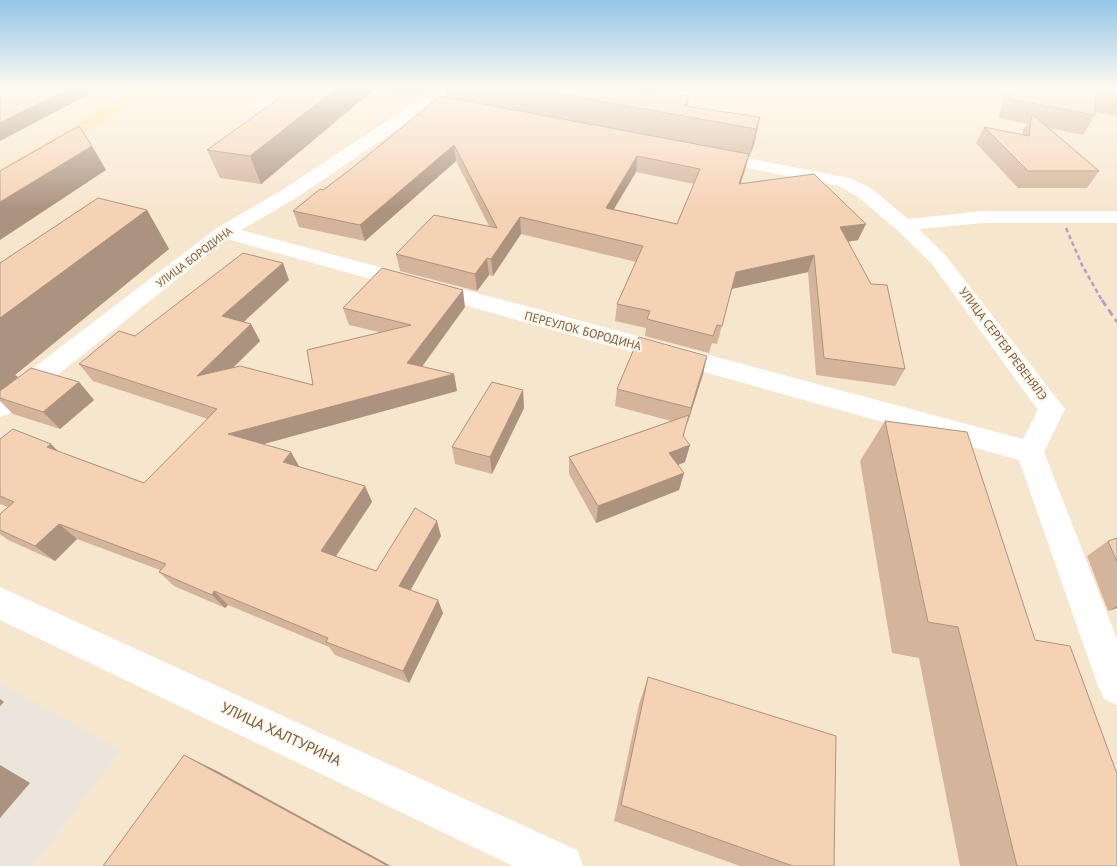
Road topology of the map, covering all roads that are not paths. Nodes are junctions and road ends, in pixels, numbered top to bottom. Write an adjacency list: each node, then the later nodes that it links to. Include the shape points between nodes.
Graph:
1 (84, 127): 4 (main road)
2 (395, 127): 7 (street, УЛИЦА БОРОДИНА)
3 (700, 154): 6 (street, УЛИЦА СЕРГЕЯ РЕВЕНЯЛЭ, via 844,182 865,193)
4 (0, 176)
5 (1117, 217): 6 (street, via 984,217)
6 (904, 226): 9 (street, УЛИЦА СЕРГЕЯ РЕВЕНЯЛЭ, via 939,260 1052,408)
7 (224, 232): 8 (street, УЛИЦА БОРОДИНА); 9 (street, ПЕРЕУЛОК БОРОДИНА)
8 (0, 407)
9 (1030, 452): 11 (street)
10 (0, 603): 12 (street, УЛИЦА ХАЛТУРИНА)
11 (1117, 686)
12 (561, 866)

